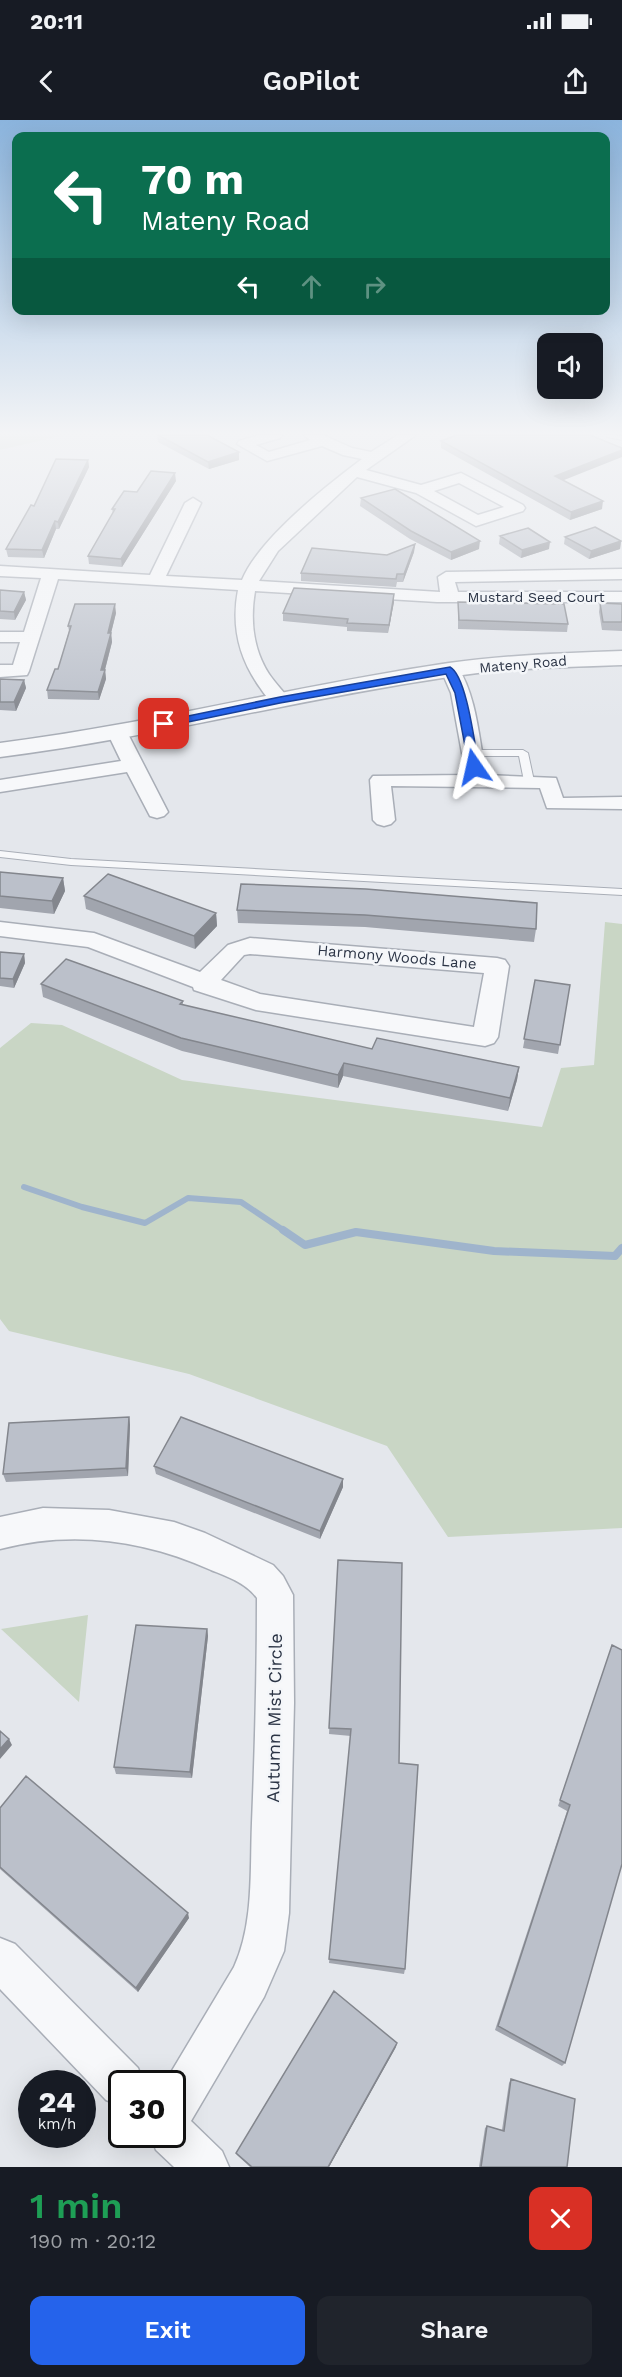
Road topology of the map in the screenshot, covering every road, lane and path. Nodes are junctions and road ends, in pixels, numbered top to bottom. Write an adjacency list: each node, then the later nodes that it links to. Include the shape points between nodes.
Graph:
1 (180, 531): 6 (street)
2 (289, 531): 7 (street, via 260,561)
3 (0, 571): 5 (street, Mustard Seed Court)
4 (622, 574): 8 (street, Mustard Seed Court, via 446,577)
5 (51, 575): 6 (street, Mustard Seed Court); 11 (street)
6 (156, 580): 7 (street, Mustard Seed Court)
7 (247, 586): 8 (street, Mustard Seed Court); 15 (street, via 242,611 246,641 257,670)
8 (450, 597): 9 (street, Mustard Seed Court)
9 (622, 597)
10 (0, 637): 11 (street)
11 (31, 637): 14 (street, via 20,671)
12 (622, 658): 13 (street, Mateny Road)
13 (450, 670): 15 (street, Mateny Road); 18 (street, via 460,693)
14 (0, 671)
15 (280, 700): 16 (street, Mateny Road)
16 (118, 734): 17 (street, Mateny Road); 19 (street)
17 (0, 750)
18 (471, 753): 20 (street); 21 (lane, via 523,753)
19 (134, 765): 22 (street); 24 (street)
20 (477, 781): 21 (street); 25 (street, via 380,780)
21 (529, 781): 23 (street, via 549,782 554,804)
22 (0, 786)
23 (622, 803)
24 (157, 812)
25 (384, 820)
26 (0, 854): 27 (lane, via 71,862)
27 (622, 892)
28 (0, 929): 29 (street, Harmony Woods Lane, via 94,941)
29 (203, 984): 29 (street, Harmony Woods Lane, via 276,1006 486,1037 497,966 250,946 236,950)
30 (0, 1533): 33 (street, Autumn Mist Circle, via 17,1527 81,1523 176,1538 256,1573 269,1582 275,1595 269,1913 263,1951)
31 (0, 1959): 32 (street)
32 (108, 2070)
33 (186, 2088)
34 (186, 2148): 35 (street)
35 (206, 2167)

